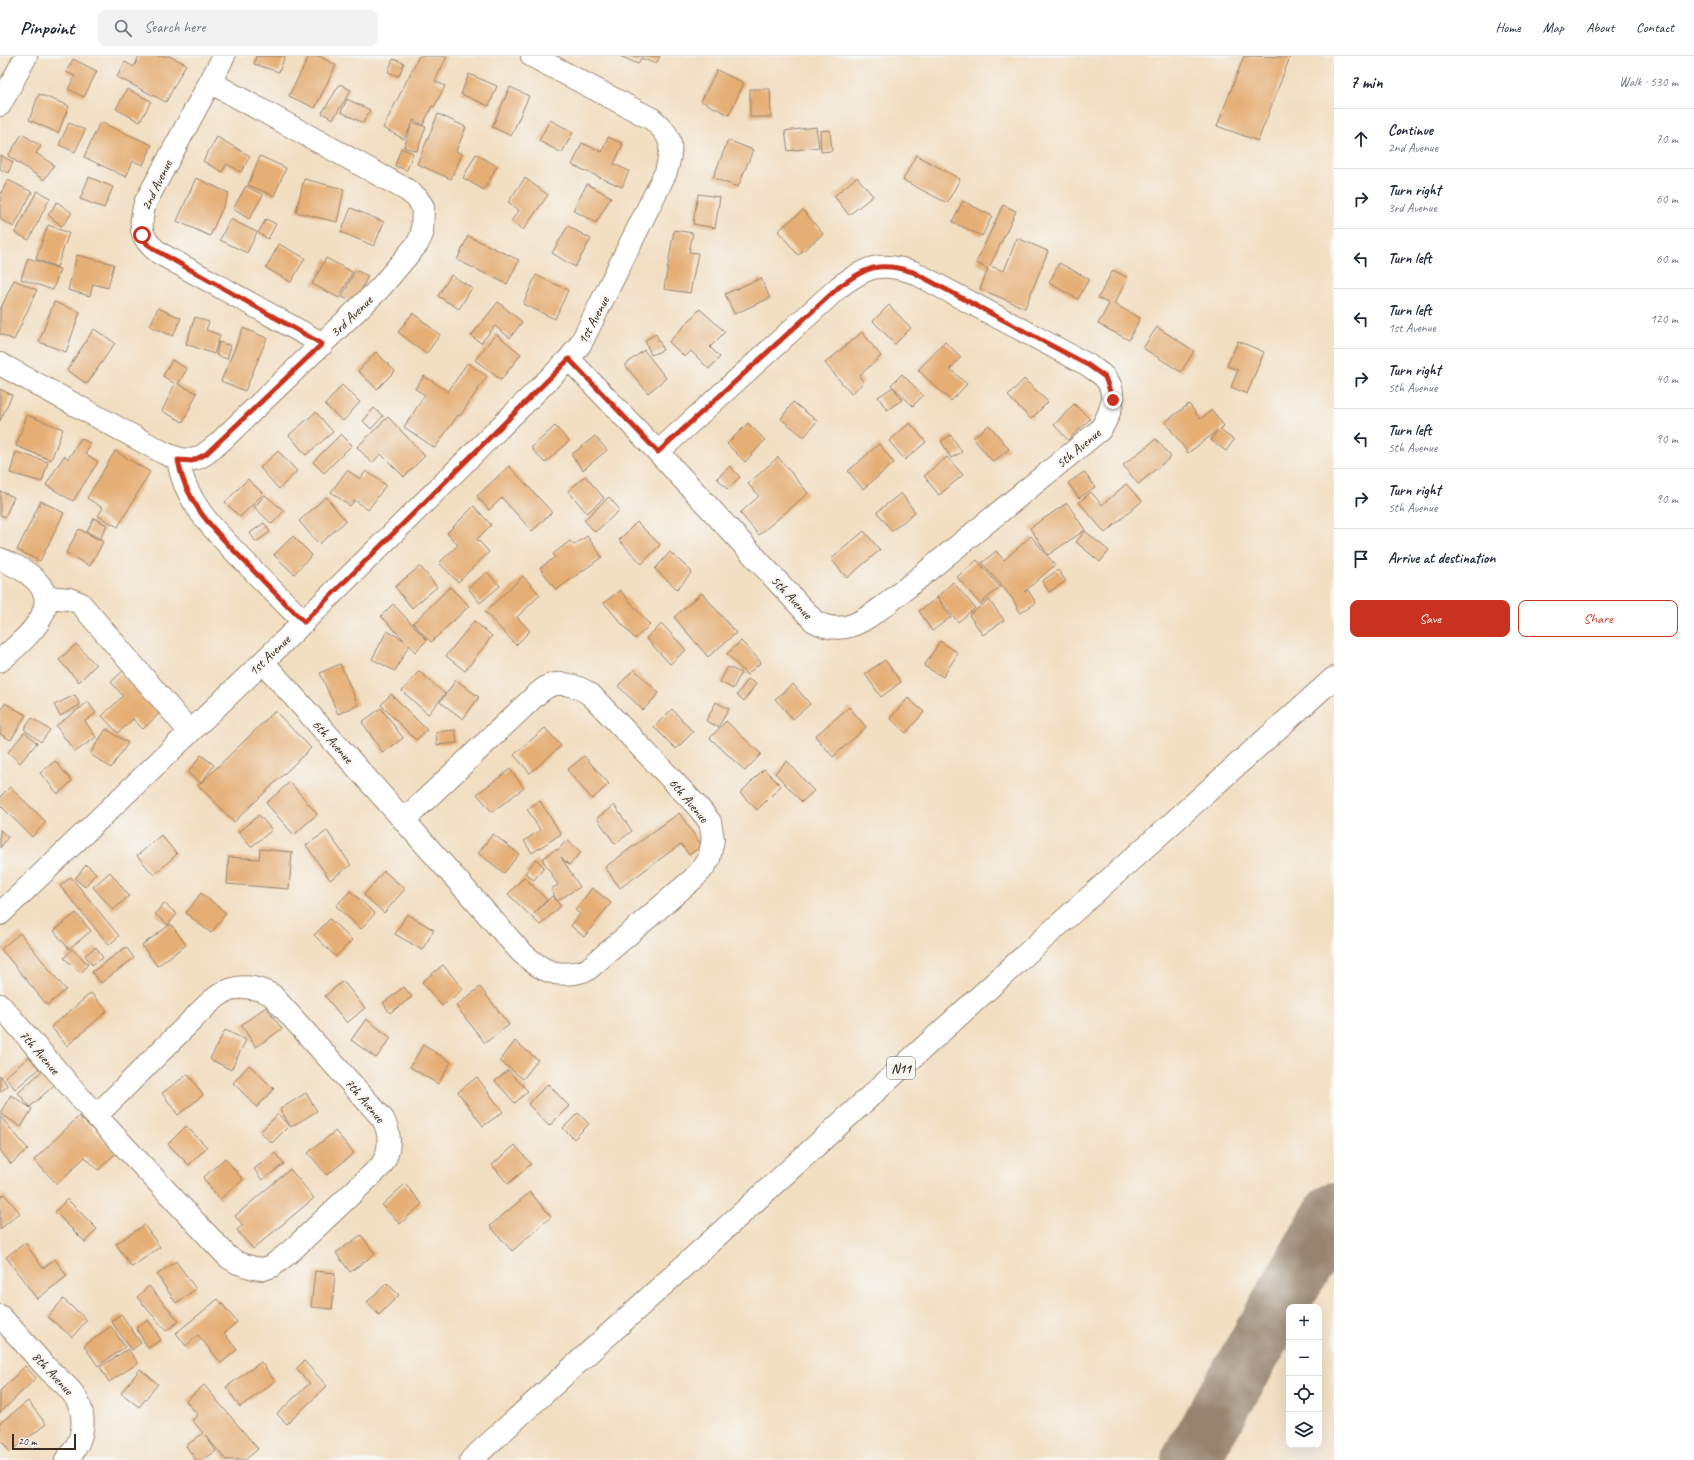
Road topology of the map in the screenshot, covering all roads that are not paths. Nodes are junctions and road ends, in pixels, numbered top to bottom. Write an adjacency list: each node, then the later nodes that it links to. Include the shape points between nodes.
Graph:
1 (26, 56): 5 (main road)
2 (224, 56): 4 (main road, 2nd Avenue)
3 (532, 56): 7 (main road, 1st Avenue, via 652,120 665,131 672,146 666,172 593,323)
4 (210, 82): 6 (main road, 2nd Avenue, via 145,203 141,219 142,235 147,244 159,252); 6 (main road, 3rd Avenue, via 407,190 423,207 422,234 418,243 380,288)
5 (0, 105)
6 (322, 344): 10 (main road, 3rd Avenue, via 206,454 192,461)
7 (569, 359): 9 (main road, 5th Avenue); 13 (main road, 1st Avenue)
8 (0, 364): 10 (main road)
9 (658, 452): 9 (main road, 5th Avenue, via 814,621 822,626 847,628 861,622 888,603 1100,430 1107,420 1113,400 1105,377 1088,365 913,272 873,267 859,272 839,287)
10 (178, 460): 13 (main road, via 188,492 212,528)
11 (0, 559): 12 (main road, via 30,574 42,588)
12 (45, 597): 14 (main road, via 46,606 41,620); 17 (main road, via 69,599 80,603)
13 (304, 622): 15 (main road, 1st Avenue)
14 (0, 662)
15 (263, 662): 17 (main road, 1st Avenue); 18 (main road, 6th Avenue)
16 (1334, 678): 24 (main road, N11, via 1034,947)
17 (190, 732): 19 (main road, 1st Avenue)
18 (404, 820): 18 (main road, 6th Avenue, via 520,951 536,966 560,975 572,975 587,970 693,879 709,859 713,839 710,822 699,808 591,695 571,685 561,684 550,685 536,695)
19 (0, 914)
20 (0, 1005): 21 (main road, 7th Avenue)
21 (96, 1116): 21 (main road, 7th Avenue, via 228,1257 254,1268 264,1269 272,1266 291,1251 381,1166 386,1158 388,1146 388,1130 383,1119 272,995 250,987 224,992 202,1010)
22 (0, 1316): 23 (main road, 8th Avenue, via 78,1401 82,1411 81,1436 77,1447)
23 (66, 1460)
24 (471, 1460)

